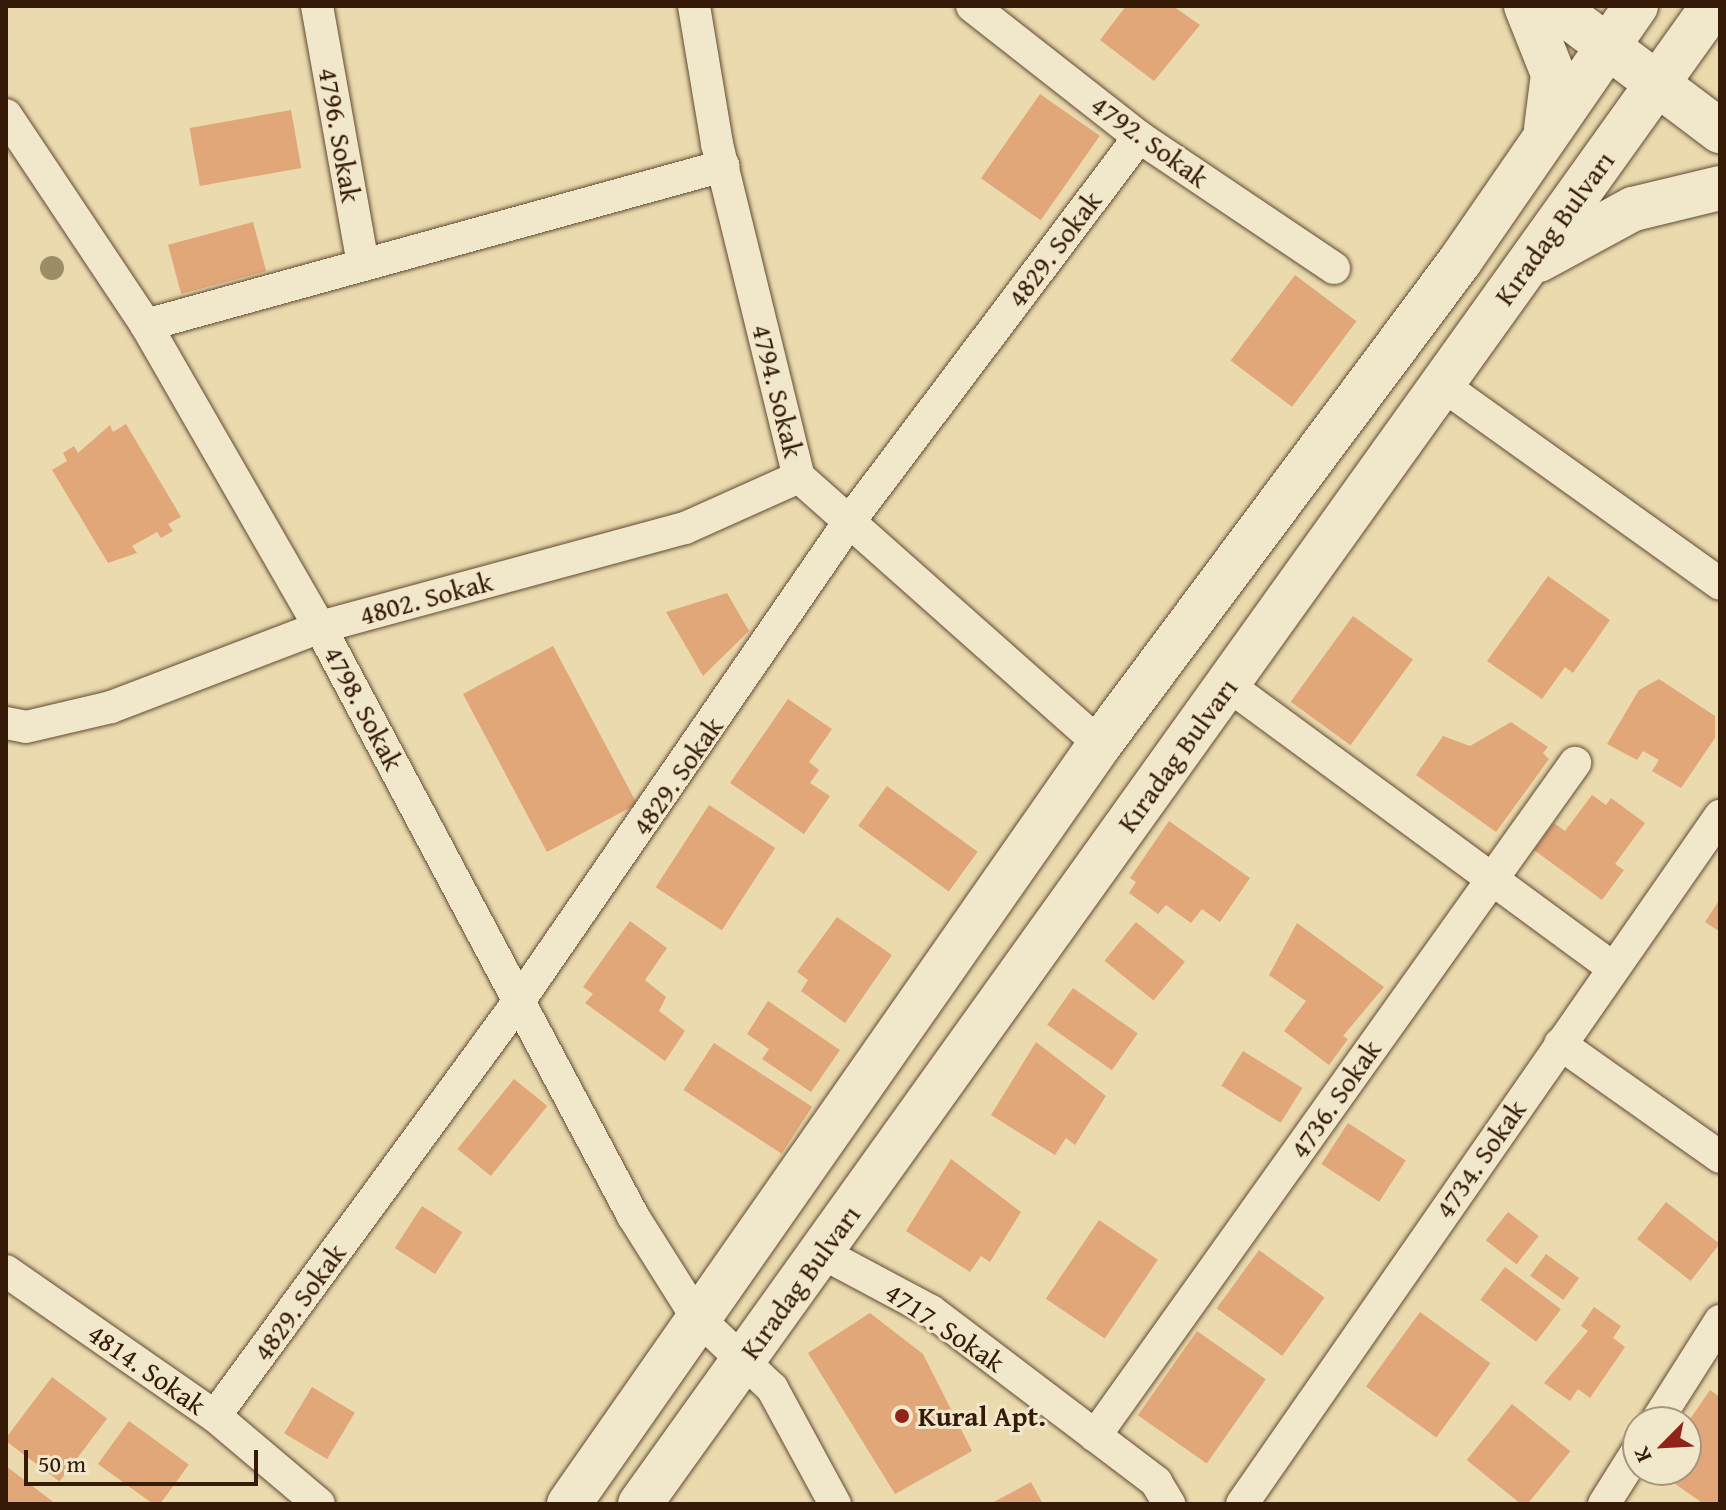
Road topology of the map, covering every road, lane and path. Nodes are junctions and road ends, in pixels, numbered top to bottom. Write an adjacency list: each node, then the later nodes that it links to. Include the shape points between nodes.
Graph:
1 (317, 6): 16 (street, 4796. Sokak)
2 (694, 6): 14 (street, 4794. Sokak)
3 (972, 6): 13 (street, 4792. Sokak)
4 (1526, 6): 11 (main road, via 1553,74)
5 (1554, 6): 8 (main road)
6 (1636, 6): 8 (main road, Kıradag Bulvarı)
7 (1700, 20): 9 (main road, Kıradag Bulvarı)
8 (1606, 46): 9 (main road); 11 (main road, Kıradag Bulvarı)
9 (1656, 85): 12 (main road); 18 (main road, Kıradag Bulvarı)
10 (6, 115): 19 (street, 4798. Sokak)
11 (1546, 131): 27 (main road, Kıradag Bulvarı, via 1460,261)
12 (1720, 131)
13 (1139, 137): 17 (street, 4792. Sokak); 22 (street, 4829. Sokak)
14 (723, 166): 16 (street); 21 (street, 4794. Sokak)
15 (1720, 188): 18 (main road, via 1633,209)
16 (363, 265): 19 (street)
17 (1334, 268)
18 (1524, 270): 20 (main road, Kıradag Bulvarı)
19 (146, 325): 24 (street, 4798. Sokak)
20 (1441, 384): 23 (street); 25 (main road, Kıradag Bulvarı)
21 (799, 477): 22 (street, 4794. Sokak); 24 (street, 4802. Sokak, via 685,528)
22 (849, 522): 27 (street, 4794. Sokak); 32 (street, 4829. Sokak)
23 (1720, 584)
24 (320, 627): 26 (street, 4802. Sokak, via 111,707 26,727); 32 (street, 4798. Sokak)
25 (1228, 685): 30 (street); 35 (main road, Kıradag Bulvarı)
26 (6, 723)
27 (1100, 744): 37 (main road, Kıradag Bulvarı)
28 (1575, 763): 30 (street, 4736. Sokak)
29 (1720, 816): 31 (street, 4734. Sokak)
30 (1491, 880): 31 (street); 42 (street, 4736. Sokak)
31 (1612, 967): 33 (street, 4734. Sokak)
32 (519, 1001): 37 (street, 4798. Sokak, via 633,1216); 41 (street, 4829. Sokak)
33 (1560, 1044): 34 (street); 49 (street, 4734. Sokak)
34 (1720, 1157)
35 (822, 1253): 39 (main road, Kıradag Bulvarı); 42 (street, 4717. Sokak, via 931,1311)
36 (6, 1271): 41 (street, 4814. Sokak)
37 (696, 1316): 39 (street, 4798. Sokak); 45 (main road, Kıradag Bulvarı)
38 (1720, 1321): 40 (street)
39 (744, 1361): 46 (main road, Kıradag Bulvarı); 47 (street, 4798. Sokak, via 772,1388)
40 (1666, 1406)
41 (215, 1416): 44 (street, 4814. Sokak)
42 (1095, 1436): 48 (street, 4717. Sokak, via 1156,1482)
43 (1622, 1475): 50 (street)
44 (319, 1504)
45 (569, 1504)
46 (640, 1504)
47 (835, 1504)
48 (1169, 1504)
49 (1242, 1504)
50 (1604, 1504)

